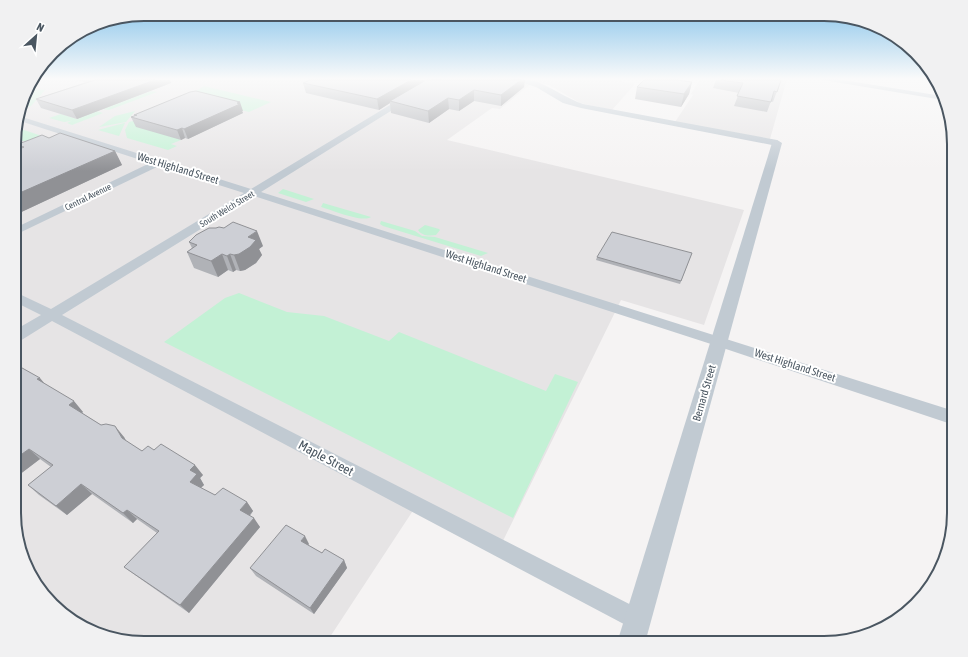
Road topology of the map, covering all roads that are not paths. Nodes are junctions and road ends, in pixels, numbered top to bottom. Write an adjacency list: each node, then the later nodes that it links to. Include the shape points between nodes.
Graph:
1 (390, 110): 8 (street, South Welch Street)
2 (600, 110): 6 (street)
3 (24, 120): 4 (street, West Highland Street)
4 (69, 134): 5 (street); 7 (street, West Highland Street)
5 (53, 140)
6 (777, 143): 13 (street, Bernard Street)
7 (160, 162): 8 (street, West Highland Street); 9 (street, Central Avenue)
8 (255, 192): 11 (street, South Welch Street); 13 (street, West Highland Street)
9 (21, 229)
10 (21, 299): 11 (street, Maple Street)
11 (52, 315): 12 (street, South Welch Street); 15 (street, Maple Street, via 416,506)
12 (21, 333)
13 (719, 341): 14 (street, West Highland Street); 15 (street, Bernard Street)
14 (947, 416)
15 (634, 632)

